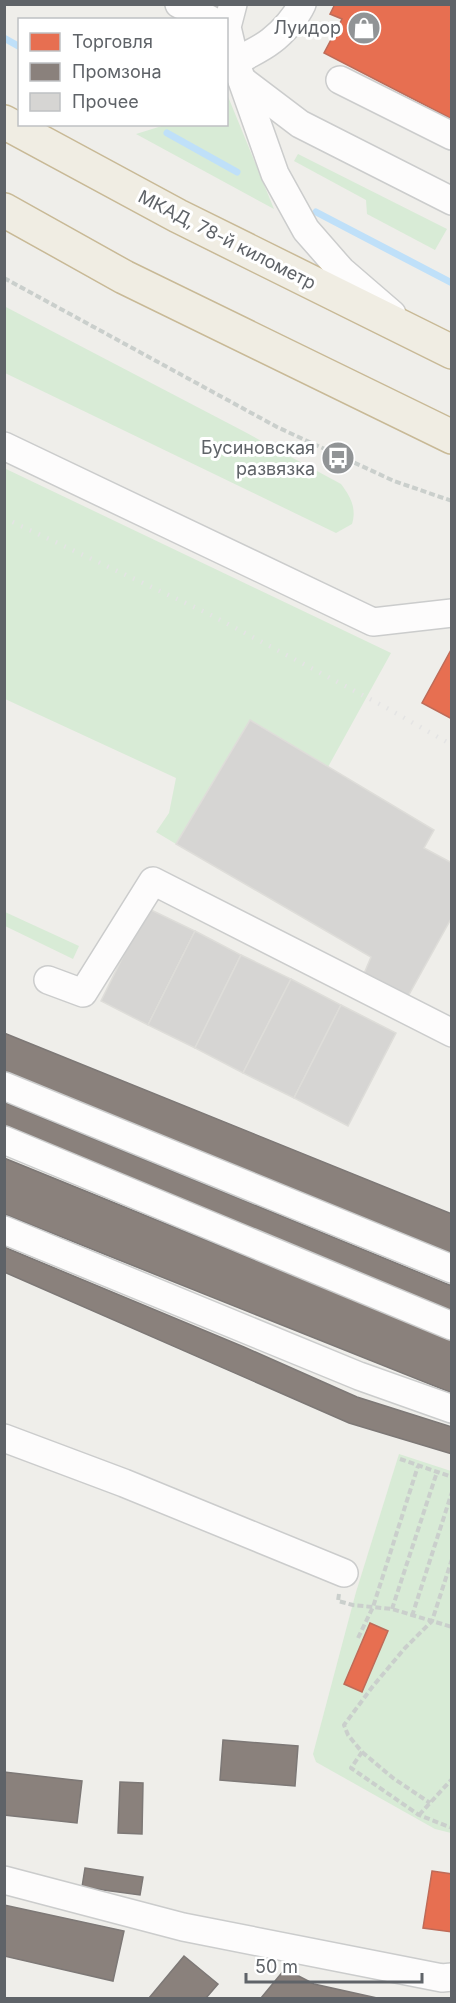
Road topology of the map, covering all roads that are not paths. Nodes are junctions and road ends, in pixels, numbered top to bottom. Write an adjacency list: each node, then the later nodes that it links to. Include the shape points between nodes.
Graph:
1 (179, 4): 4 (street)
2 (233, 4): 5 (street)
3 (302, 4): 7 (street, via 272,41)
4 (207, 18)
5 (228, 23)
6 (228, 32): 7 (street)
7 (235, 70): 11 (street, via 300,124); 13 (street, via 275,174 306,230 342,270)
8 (340, 80): 10 (street)
9 (4, 122): 13 (highway, МКАД, 78-й километр, via 178,216)
10 (452, 136)
11 (452, 201)
12 (4, 210): 15 (highway, via 124,278)
13 (418, 336): 14 (highway, МКАД, 78-й километр)
14 (452, 352)
15 (452, 437)
16 (4, 446): 17 (street, via 373,622)
17 (452, 613)
18 (48, 980): 19 (street, via 83,993 153,881)
19 (452, 1033)
20 (4, 1086): 23 (street)
21 (4, 1140): 24 (street)
22 (4, 1230): 25 (street, via 359,1376)
23 (452, 1269)
24 (452, 1326)
25 (452, 1409)
26 (4, 1438): 27 (street)
27 (344, 1573)
28 (4, 1880): 29 (street, via 183,1927)
29 (452, 1977)

